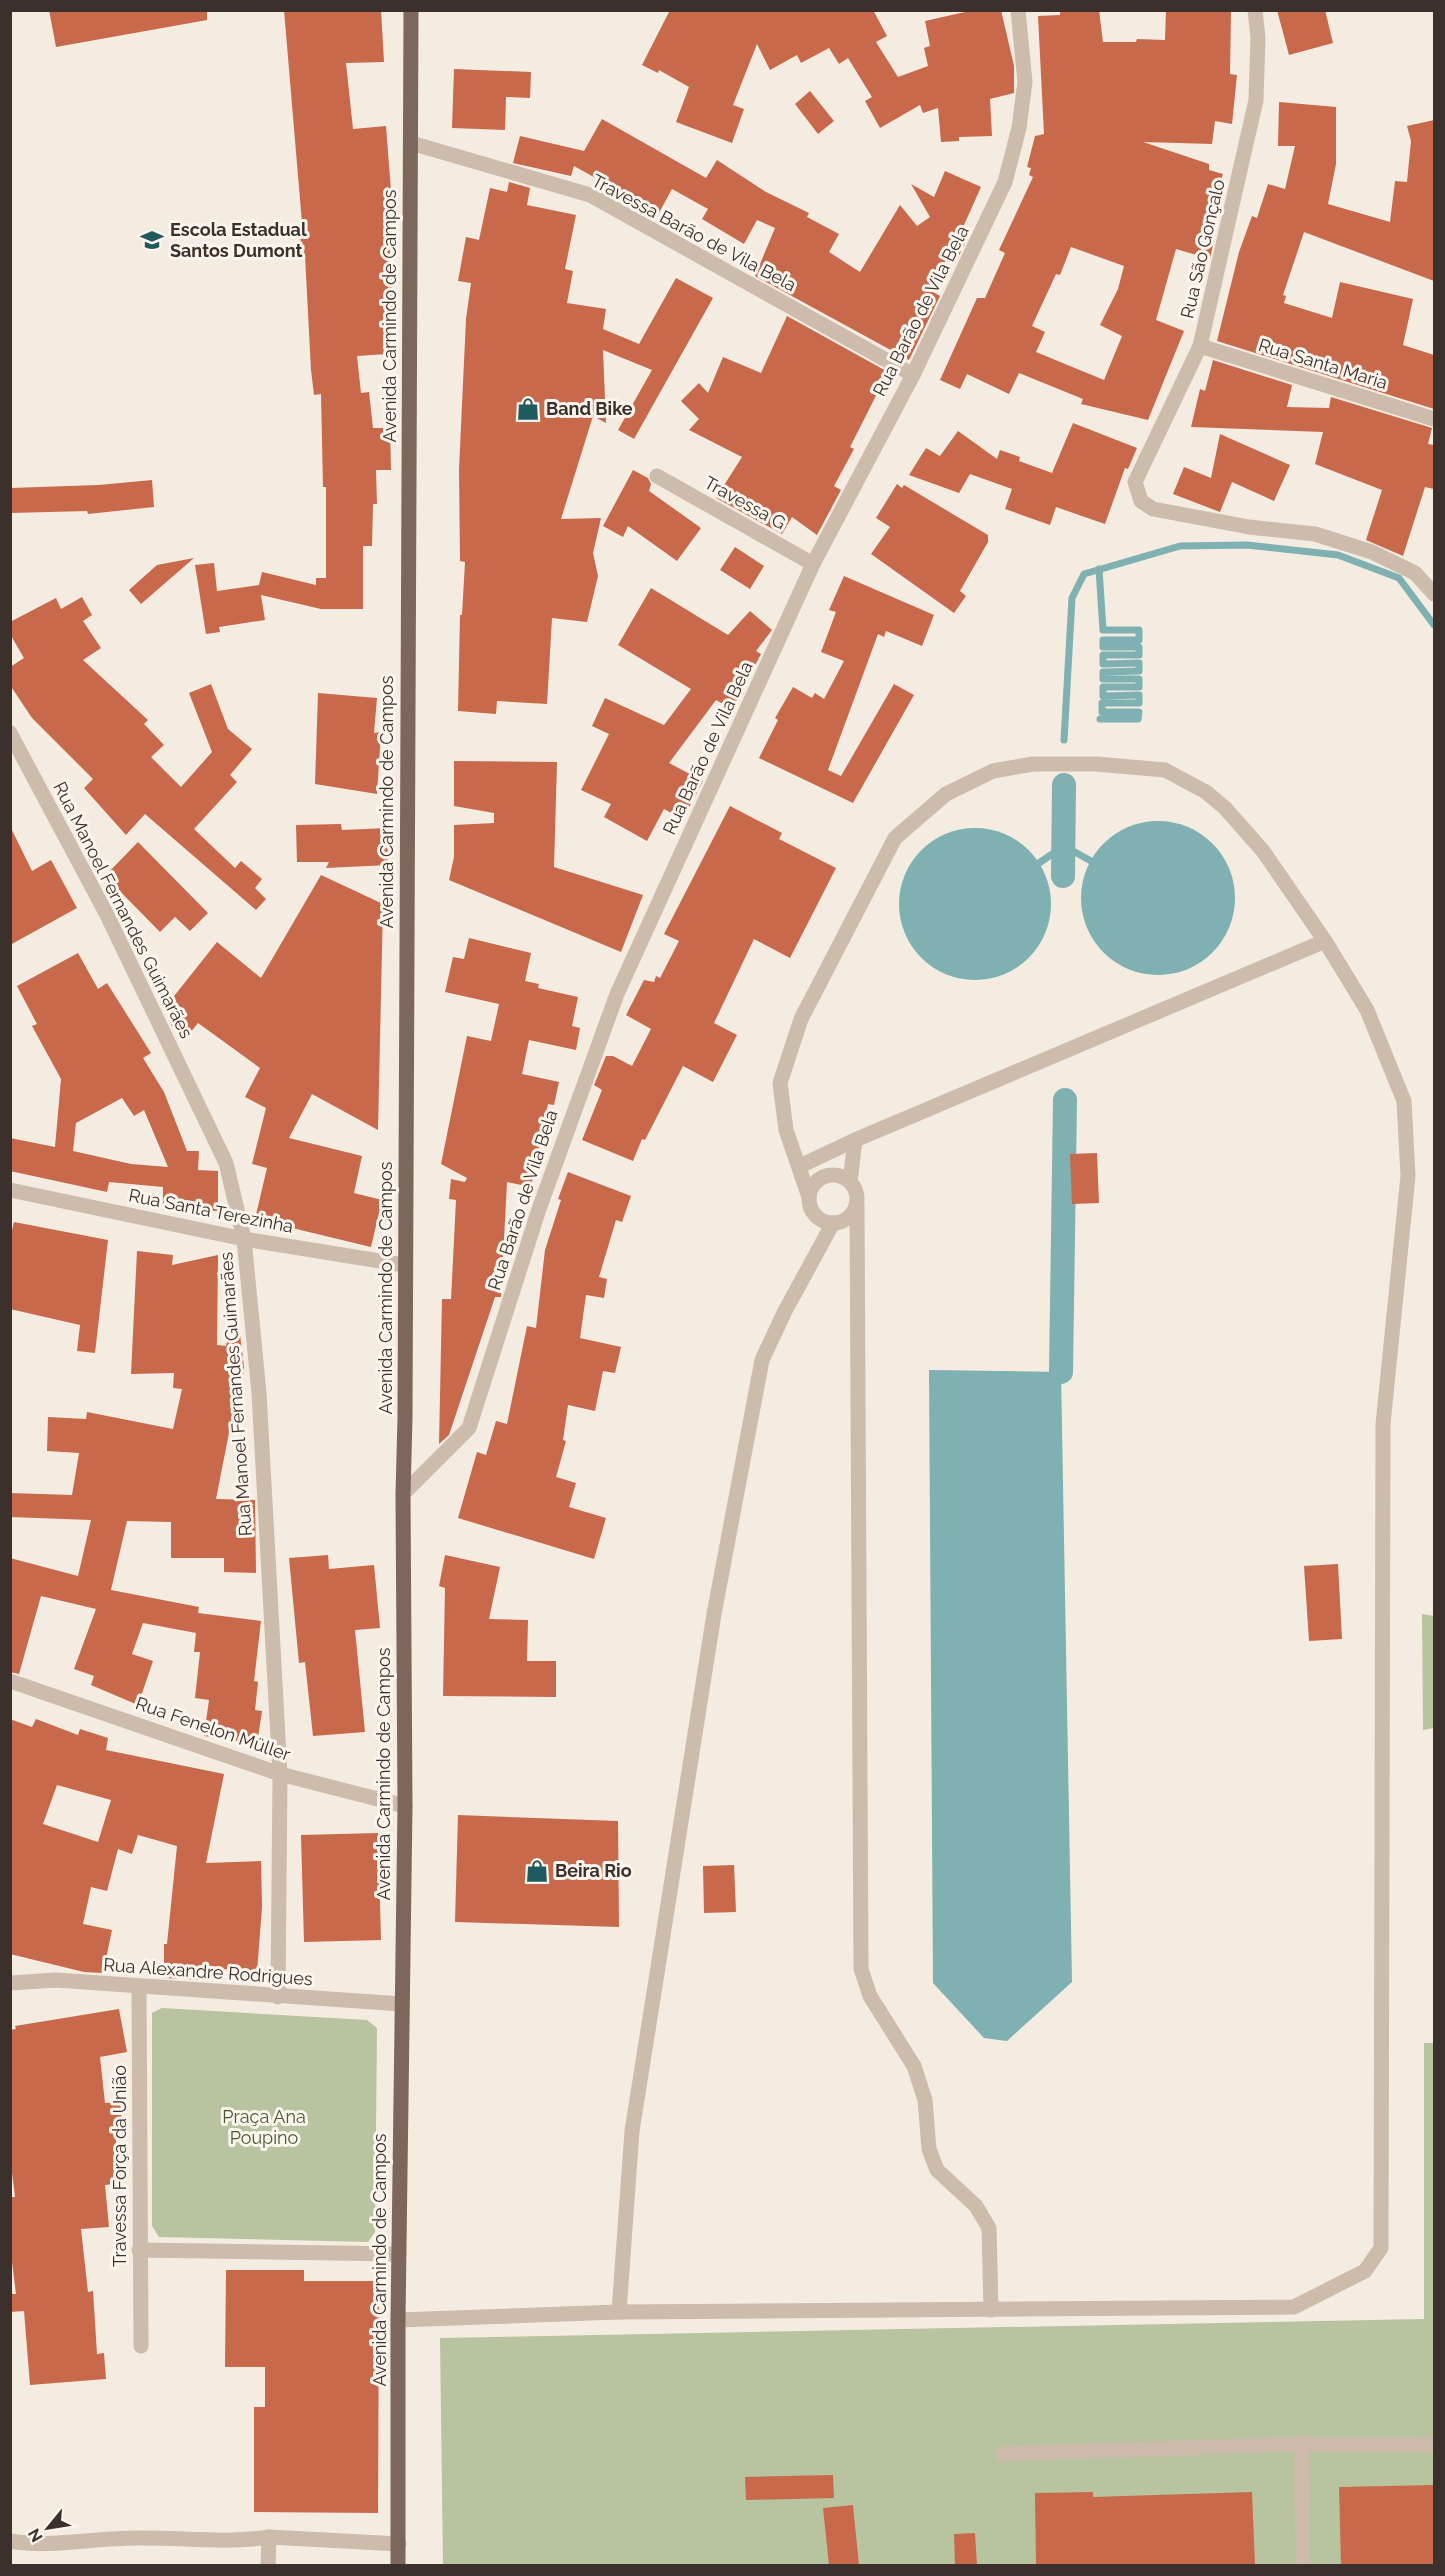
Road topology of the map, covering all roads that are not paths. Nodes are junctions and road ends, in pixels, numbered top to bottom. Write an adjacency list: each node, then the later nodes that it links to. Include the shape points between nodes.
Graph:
1 (411, 10): 4 (main road, Avenida Carmindo de Campos)
2 (1018, 10): 6 (street, Rua Barão de Vila Bela, via 1025,82 1019,128 1005,182)
3 (1255, 10): 5 (street, Rua São Gonçalo, via 1256,100)
4 (411, 143): 6 (street, Travessa Barão de Vila Bela, via 590,195); 21 (main road, Avenida Carmindo de Campos)
5 (1200, 346): 7 (street, Rua Santa Maria); 10 (street, Rua São Gonçalo, via 1135,483 1141,501 1154,509 1249,527 1315,534 1372,552 1414,573)
6 (913, 375): 9 (street, Rua Barão de Vila Bela)
7 (1434, 419)
8 (657, 476): 9 (street, Travessa G)
9 (813, 564): 22 (street, Rua Barão de Vila Bela, via 617,994 539,1209 469,1428)
10 (1434, 594)
11 (10, 733): 20 (street, Rua Manoel Fernandes Guimarães, via 106,915 226,1162)
12 (1325, 941): 13 (street); 14 (street, via 1263,851 1225,808 1206,792 1165,770 1033,764 993,771 946,794 896,838 801,1019 780,1083 786,1130); 32 (street, via 1367,1010 1404,1101 1408,1176 1383,1424 1381,2248 1365,2271 1294,2307)
13 (855, 1140): 14 (street); 15 (street)
14 (800, 1166): 17 (street)
15 (850, 1182): 17 (street, via 836,1175 828,1176 815,1183); 18 (street)
16 (10, 1190): 20 (street, Rua Santa Terezinha)
17 (809, 1197): 19 (street, via 813,1212)
18 (857, 1204): 19 (street, via 848,1218); 32 (street, via 861,1969 870,1996 914,2067 925,2100 929,2150 937,2170 976,2206 989,2228)
19 (833, 1223): 33 (street, via 762,1360 714,1614 632,2131)
20 (244, 1239): 21 (street, Rua Santa Terezinha); 24 (street, Rua Manoel Fernandes Guimarães, via 259,1393)
21 (404, 1265): 22 (main road, Avenida Carmindo de Campos)
22 (403, 1494): 25 (main road, Avenida Carmindo de Campos)
23 (10, 1681): 24 (street, Rua Fenelon Müller)
24 (280, 1774): 25 (street, Rua Fenelon Müller); 28 (street, Rua Manoel Fernandes Guimarães)
25 (405, 1806): 29 (main road, Avenida Carmindo de Campos)
26 (10, 1983): 27 (street, Rua Alexandre Rodrigues, via 56,1980)
27 (139, 1987): 28 (street, Rua Alexandre Rodrigues); 30 (street, Travessa Força da União)
28 (278, 1996): 29 (street, Rua Alexandre Rodrigues)
29 (402, 2004): 31 (main road, Avenida Carmindo de Campos)
30 (139, 2250): 31 (street); 35 (street, Travessa Força da União)
31 (399, 2254): 34 (main road, Avenida Carmindo de Campos)
32 (991, 2310): 33 (street)
33 (619, 2312): 34 (street)
34 (398, 2320): 41 (main road, Avenida Carmindo de Campos)
35 (141, 2346)
36 (1301, 2444): 37 (street); 38 (street); 44 (street)
37 (1434, 2445)
38 (1002, 2454)
39 (269, 2537): 40 (street, via 222,2541 135,2538 33,2545); 41 (street); 42 (street)
40 (10, 2541)
41 (399, 2544): 43 (main road, Avenida Carmindo de Campos)
42 (268, 2565)
43 (398, 2565)
44 (1304, 2565)

